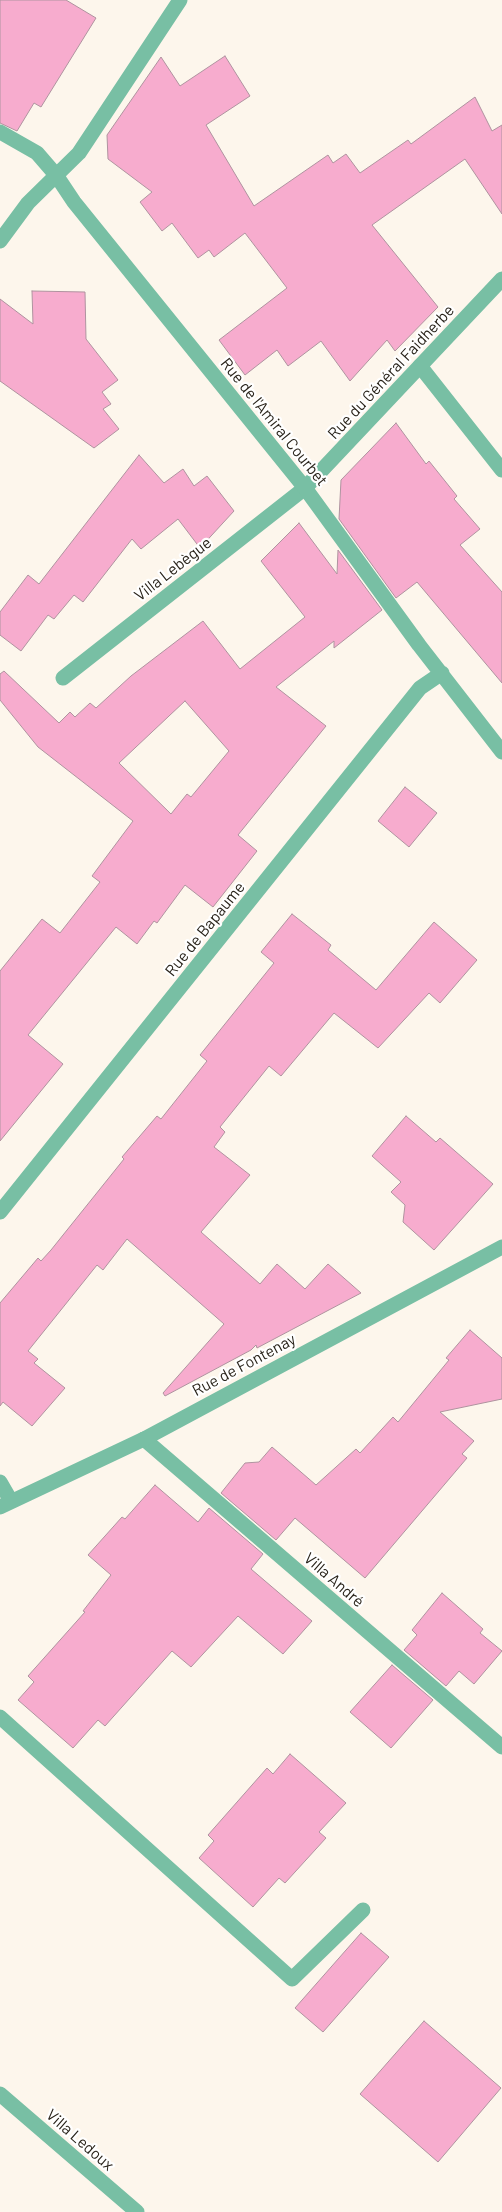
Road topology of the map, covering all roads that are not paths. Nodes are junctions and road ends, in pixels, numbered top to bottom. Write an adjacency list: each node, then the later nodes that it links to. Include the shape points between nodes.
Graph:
1 (180, 0): 3 (street, via 79,153)
2 (0, 132): 3 (street, Rue de l'Amiral Courbet, via 37,153)
3 (56, 174): 4 (street, via 28,203); 8 (street, Rue de l'Amiral Courbet, via 74,202)
4 (0, 241)
5 (502, 279): 6 (street, Rue du Général Faidherbe)
6 (420, 366): 7 (street); 8 (street, Rue du Général Faidherbe)
7 (502, 470)
8 (305, 488): 9 (street, Rue de l'Amiral Courbet); 10 (street, Villa Lebègue)
9 (442, 673): 11 (street, Rue de l'Amiral Courbet); 12 (street, Rue de Bapaume, via 420,688)
10 (63, 678)
11 (502, 752)
12 (0, 1212)
13 (502, 1247): 14 (street, Rue de Fontenay)
14 (144, 1439): 16 (street, Rue de Fontenay); 18 (street, Villa André)
15 (0, 1482): 16 (street)
16 (6, 1504)
17 (0, 1717): 19 (street, via 292,1980)
18 (502, 1747)
19 (363, 1910)
20 (0, 2094): 21 (street, Villa Ledoux)
21 (138, 2212)

